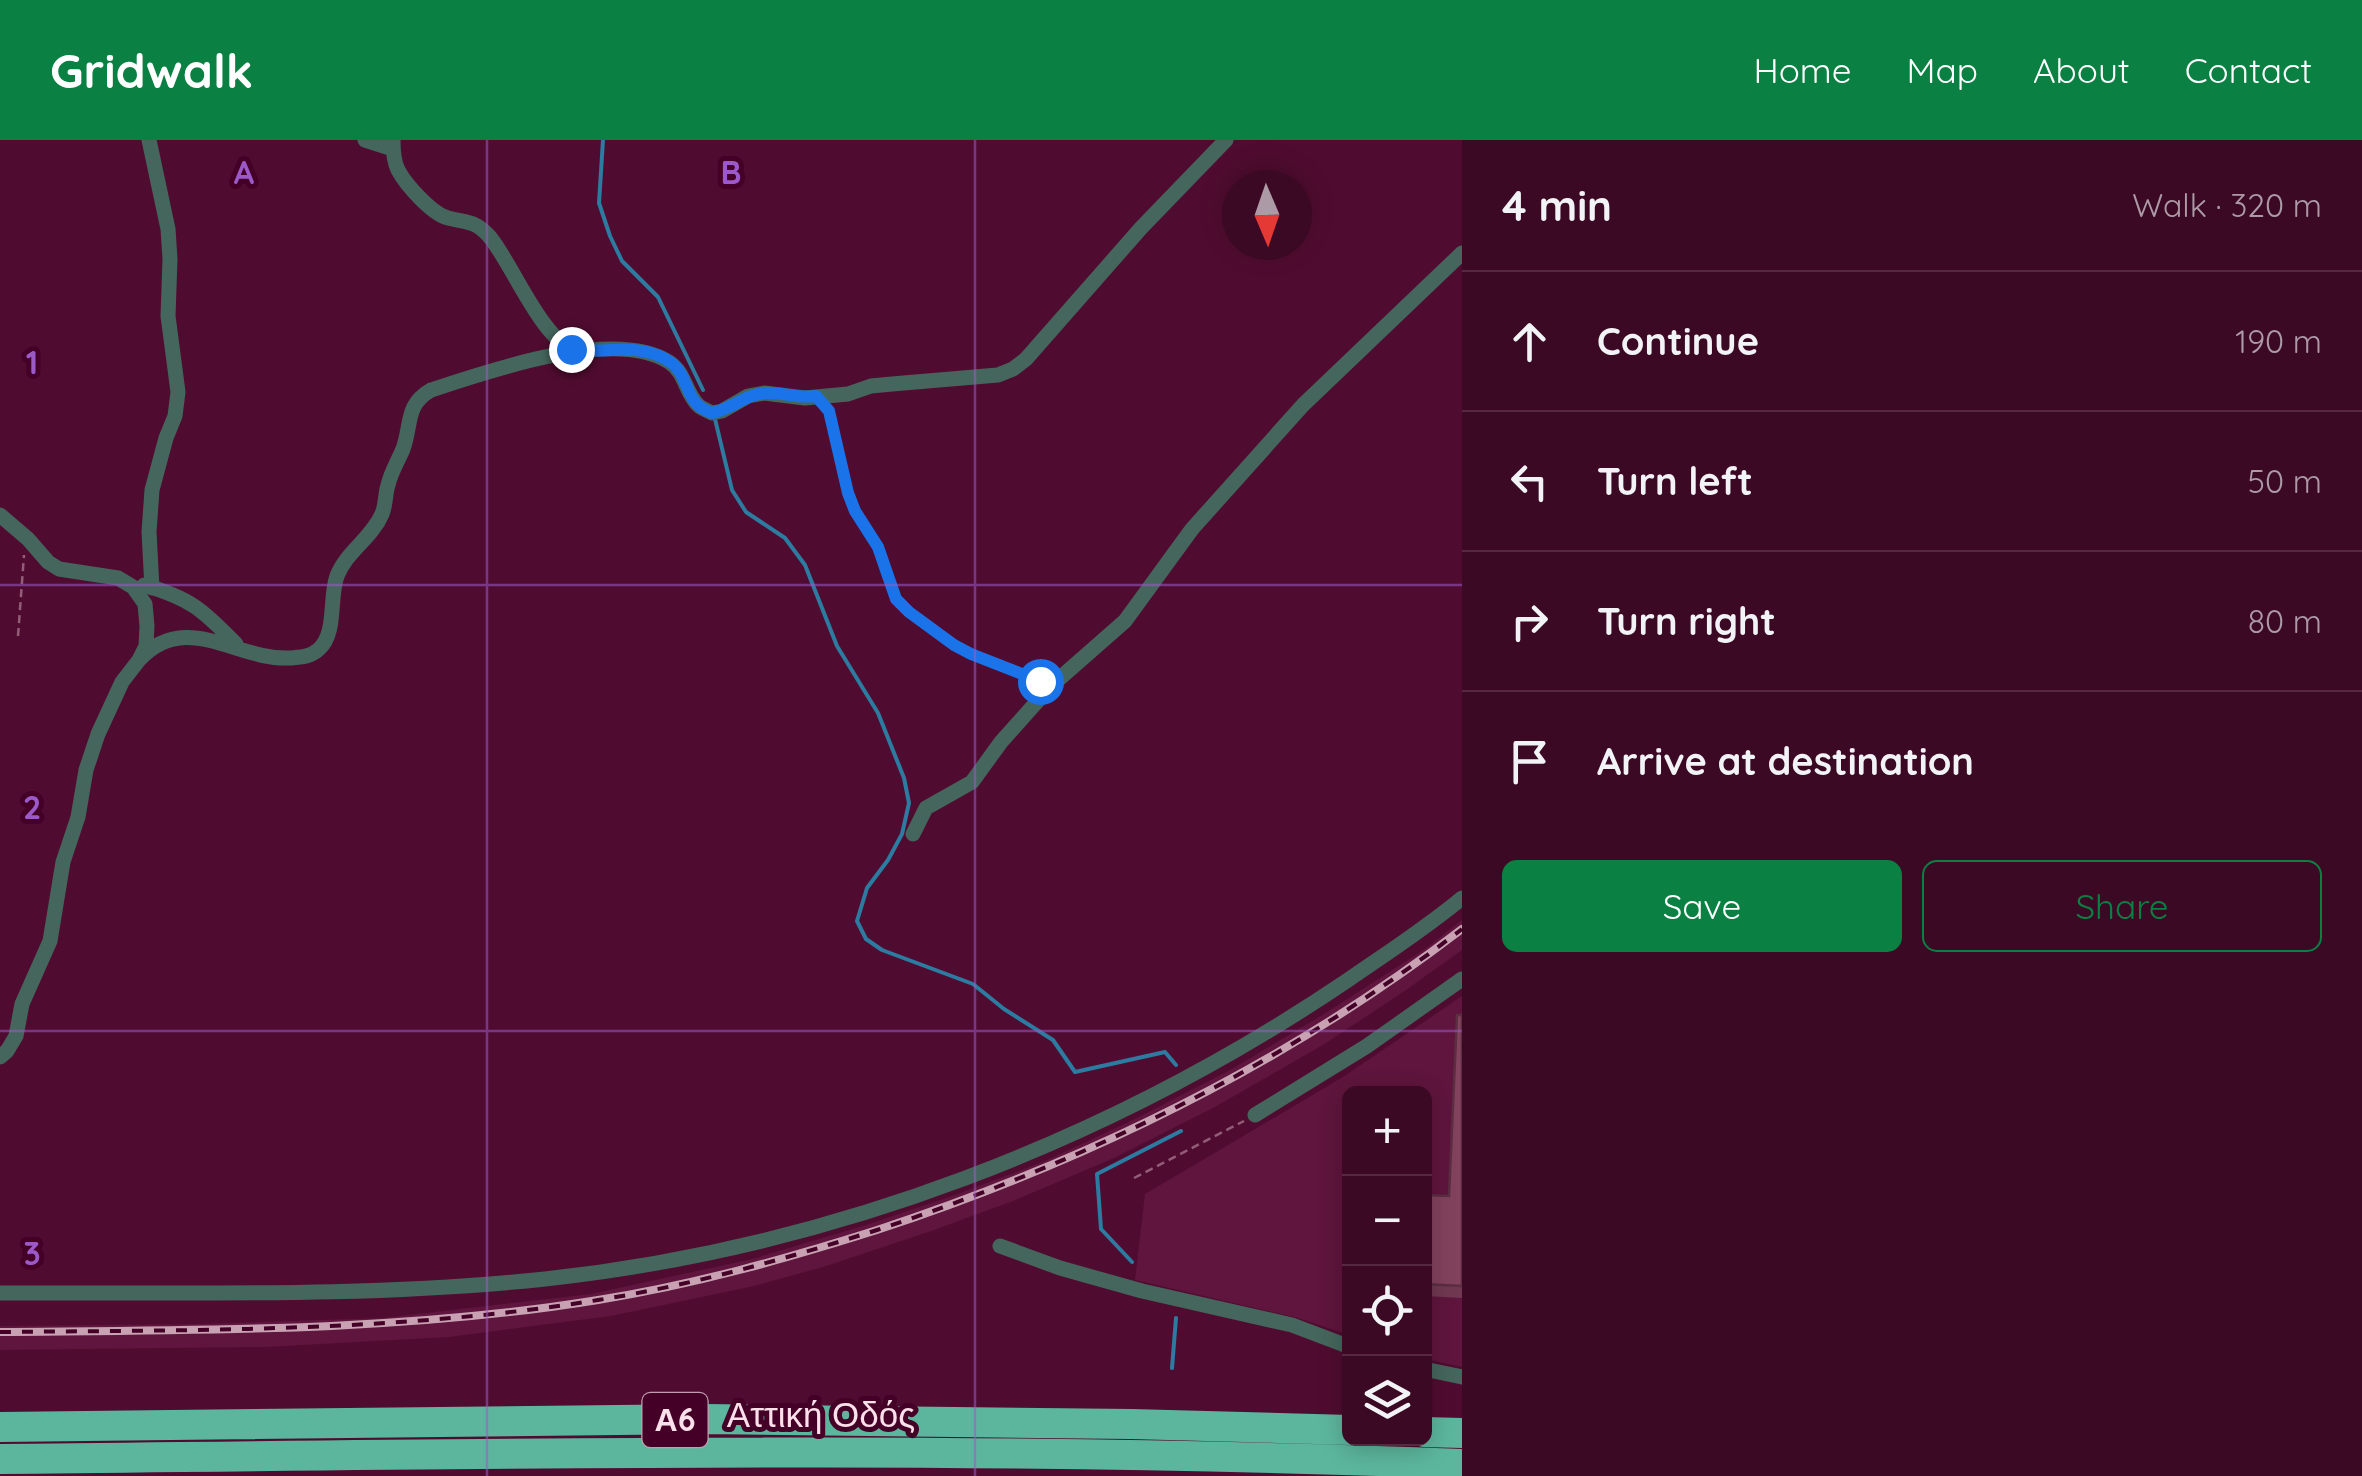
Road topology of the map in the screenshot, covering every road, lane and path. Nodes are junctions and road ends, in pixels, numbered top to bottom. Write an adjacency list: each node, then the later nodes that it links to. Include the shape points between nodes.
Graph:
1 (149, 140): 13 (street, via 168,229 168,316 178,392 152,490)
2 (365, 140): 4 (street)
3 (1226, 140): 9 (street, via 1013,369)
4 (393, 144): 6 (street, via 397,169 435,213 466,220 492,239)
5 (1462, 253): 17 (street, via 1303,404 1192,529 1124,621)
6 (547, 327): 7 (street, via 559,342); 8 (street, via 540,354)
7 (584, 352): 8 (street); 9 (street, via 654,354 673,364 698,405 712,413 764,393)
8 (530, 361): 15 (street, via 419,397 384,511 338,571 320,649 275,659)
9 (816, 396): 17 (path, via 829,411 848,493 878,547 896,599 971,654)
10 (0, 515): 11 (street)
11 (28, 539): 12 (street, via 60,569); 14 (path)
12 (118, 578): 13 (street); 16 (street, via 144,604 146,646)
13 (152, 588): 15 (street, via 191,602)
14 (18, 636)
15 (238, 647): 16 (street, via 170,640 152,645)
16 (139, 660): 21 (street, via 98,734 63,862 50,941 22,1004 16,1036)
17 (1052, 686): 18 (street, via 972,782 926,808)
18 (913, 834)
19 (1462, 898): 25 (street, via 1320,998 1166,1089 980,1172 788,1235 624,1269 462,1286)
20 (1462, 978): 22 (street)
21 (0, 1057)
22 (1255, 1115): 23 (path)
23 (1134, 1178)
24 (1000, 1246): 26 (street)
25 (0, 1293)
26 (1342, 1344)
27 (1432, 1371): 28 (street)
28 (1462, 1377)
29 (0, 1427): 30 (highway, Αττική Οδός / Α6, via 704,1420)
30 (1342, 1430)
31 (1432, 1432): 32 (highway)
32 (1462, 1433)
33 (0, 1459): 34 (highway, Αττική Οδός / Α6, via 703,1452)
34 (1462, 1464)

